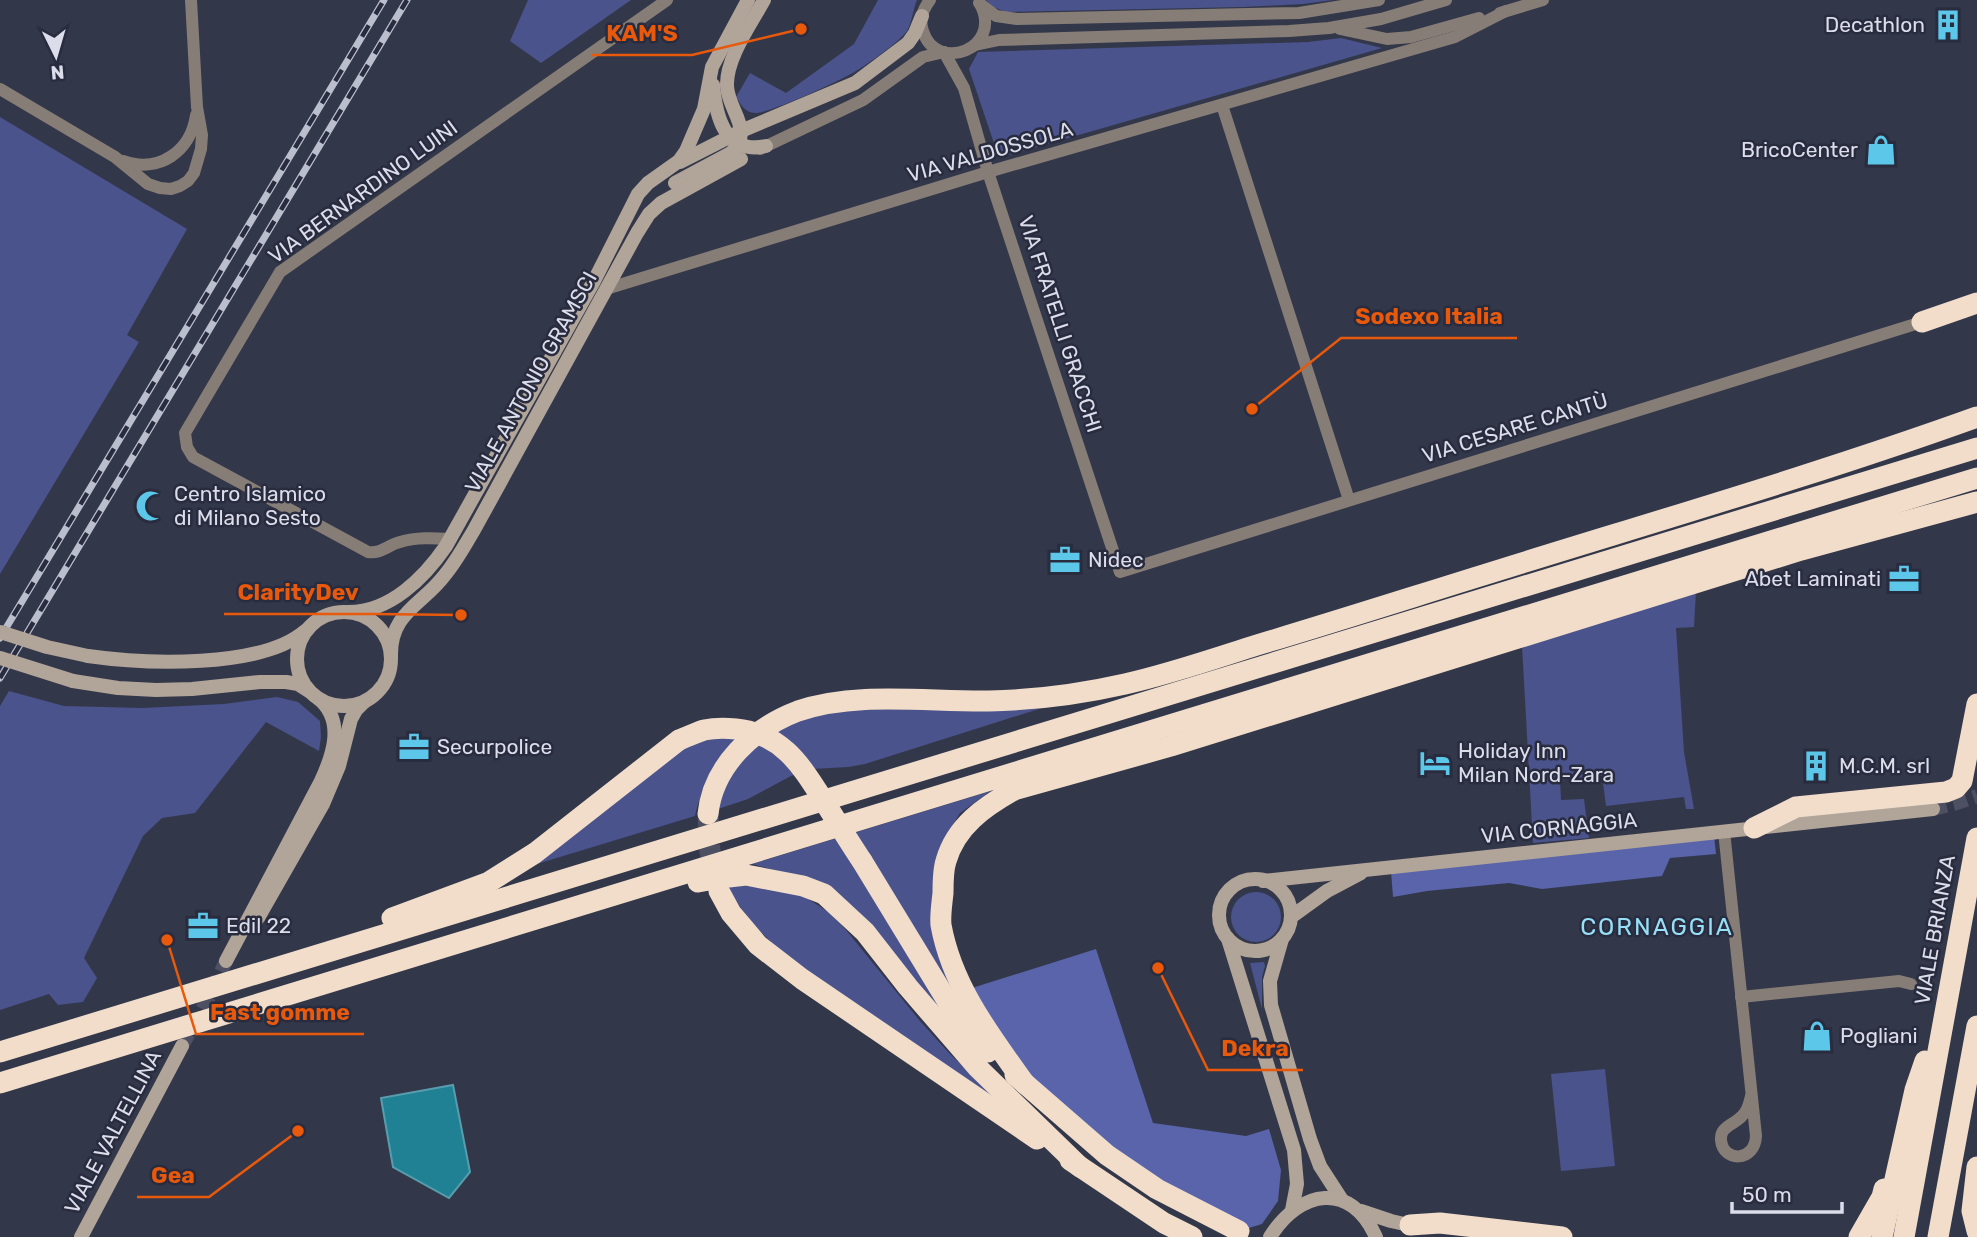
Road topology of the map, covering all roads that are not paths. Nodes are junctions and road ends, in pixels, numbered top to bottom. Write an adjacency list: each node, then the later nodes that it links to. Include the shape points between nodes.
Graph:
1 (191, 0): 18 (street)
2 (667, 0): 33 (street, VIA BERNARDINO LUINI, via 280,272 185,433 193,457 372,553 408,540)
3 (748, 0): 14 (main road, VIALE ANTONIO GRAMSCI)
4 (764, 0): 19 (main road, via 729,68 727,88 737,115)
5 (1378, 0): 8 (street, via 1299,13 1017,19 996,16)
6 (1446, 0): 11 (street)
7 (1543, 0): 10 (street)
8 (978, 2): 12 (street, VIA FRATELLI GRACCHI, via 985,26)
9 (926, 5): 13 (street, VIA FRATELLI GRACCHI, via 921,24 926,38); 19 (main road, via 908,43 855,83)
10 (1506, 11): 11 (street, via 1411,37 1387,39); 17 (street, VIA VALDOSSOLA, via 1455,37)
11 (1329, 28): 12 (street, via 999,40)
12 (972, 47): 13 (street); 15 (street, VIA FRATELLI GRACCHI, via 963,68)
13 (944, 52): 15 (street, VIA FRATELLI GRACCHI); 20 (street, via 923,57 863,100)
14 (716, 59): 19 (main road, via 714,92 720,117); 22 (main road, VIALE ANTONIO GRAMSCI, via 699,123 687,151)
15 (964, 88): 23 (street, VIA FRATELLI GRACCHI)
16 (0, 89): 21 (street)
17 (1222, 105): 23 (street, VIA VALDOSSOLA); 31 (street)
18 (197, 107): 21 (street, via 192,133 173,155 146,165); 21 (street, via 201,149 188,181 171,189 160,188 148,184)
19 (737, 143): 20 (main road, via 751,148); 22 (main road, VIALE ANTONIO GRAMSCI); 24 (main road, VIALE ANTONIO GRAMSCI, via 731,153 657,196)
20 (766, 146)
21 (115, 157)
22 (672, 166): 33 (main road, VIALE ANTONIO GRAMSCI, via 638,194)
23 (988, 172): 24 (street, VIA VALDOSSOLA); 34 (street, VIA FRATELLI GRACCHI)
24 (606, 289): 38 (main road, VIALE ANTONIO GRAMSCI, via 469,539 444,577 397,626)
25 (1977, 303): 27 (highway)
26 (1977, 315): 27 (highway)
27 (1922, 322): 31 (street, VIA CESARE CANTÙ)
28 (1977, 417): 44 (highway, via 1842,464 1124,685 1041,698 888,699 798,711 761,731 736,753 717,779)
29 (1977, 448): 54 (highway)
30 (1977, 478): 56 (highway)
31 (1349, 500): 34 (street, VIA CESARE CANTÙ)
32 (1977, 502): 63 (highway, via 1801,550 1171,746 1014,790 991,803 955,838 945,863 941,922 953,970 980,1021)
33 (450, 539): 35 (main road, VIALE ANTONIO GRAMSCI, via 431,567 409,587 376,607)
34 (1119, 572)
35 (349, 612): 36 (main road, via 327,615); 38 (main road, via 379,626)
36 (309, 628): 37 (main road, bridge, via 263,653 158,662 88,656); 40 (main road, via 300,642 297,662 301,678)
37 (0, 632)
38 (391, 656): 41 (main road, via 386,681)
39 (0, 658): 40 (main road, bridge, via 73,681 118,688 286,682)
40 (315, 695): 41 (main road, via 342,706); 41 (main road, via 329,710 334,725 330,760 230,959 323,804 351,719)
41 (367, 700)
42 (1977, 704): 45 (highway, via 1962,780 1956,788 1796,807)
43 (1933, 809): 45 (main road, VIA CORNAGGIA)
44 (708, 814)
45 (1754, 828): 46 (main road, VIA CORNAGGIA)
46 (1724, 831): 48 (main road, VIA CORNAGGIA); 57 (street)
47 (1977, 838): 58 (highway, VIALE BRIANZA)
48 (1369, 869): 49 (main road, VIA CORNAGGIA); 51 (main road, VIA CORNAGGIA)
49 (1263, 881): 51 (main road, via 1284,894); 52 (main road, via 1239,883 1223,899 1219,922)
50 (719, 891): 66 (highway, via 758,944 802,979)
51 (1291, 917): 53 (main road)
52 (1228, 939): 53 (main road, via 1253,951); 69 (main road, via 1294,1150 1297,1184)
53 (1282, 939): 68 (main road, via 1270,981 1271,1005 1313,1148)
54 (342, 947): 61 (highway); 63 (highway, bridge, via 375,925 489,882 535,853 678,740 705,730 745,730 764,736 796,759 954,1012 982,1047)
55 (1911, 985): 57 (street, via 1899,981)
56 (319, 986): 62 (highway); 66 (highway, via 384,981 720,878 746,875 803,886 824,894 865,932 977,1067)
57 (1741, 997): 64 (street)
58 (1947, 1000): 65 (highway); 82 (highway, VIALE BRIANZA)
59 (1977, 1026): 83 (highway)
60 (183, 1046): 74 (main road, VIALE VALTELLINA)
61 (0, 1052)
62 (0, 1083)
63 (1025, 1084): 71 (highway, via 1107,1155 1157,1189)
64 (1751, 1096)
65 (1906, 1128): 80 (highway, via 1882,1197); 81 (highway)
66 (1080, 1167): 75 (highway)
67 (1977, 1167): 73 (highway, via 1972,1212)
68 (1342, 1200): 69 (main road, via 1324,1197); 70 (main road)
69 (1292, 1210): 76 (main road)
70 (1360, 1210): 72 (main road); 77 (main road)
71 (1240, 1231)
72 (1407, 1231): 78 (main road); 79 (highway, via 1440,1223)
73 (1977, 1231)
74 (82, 1237)
75 (1192, 1237)
76 (1270, 1237)
77 (1376, 1237)
78 (1468, 1237)
79 (1562, 1237)
80 (1859, 1237)
81 (1882, 1237)
82 (1904, 1237)
83 (1938, 1237)

